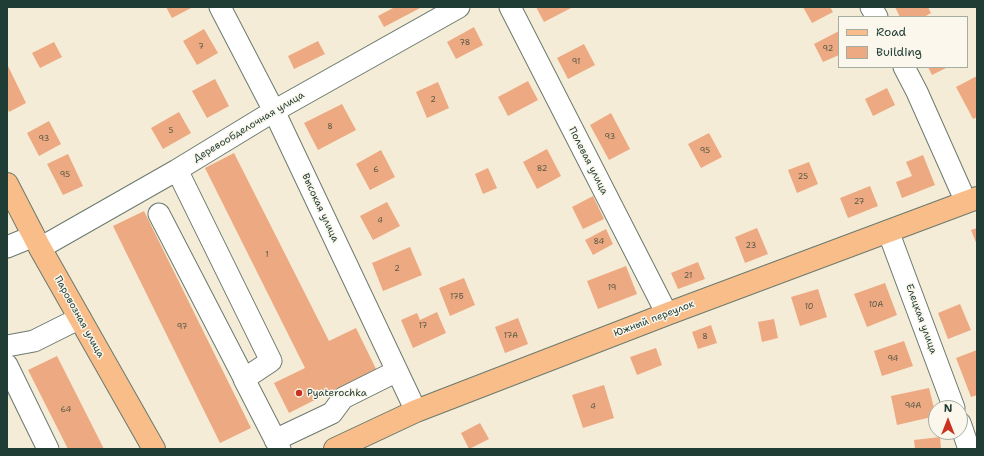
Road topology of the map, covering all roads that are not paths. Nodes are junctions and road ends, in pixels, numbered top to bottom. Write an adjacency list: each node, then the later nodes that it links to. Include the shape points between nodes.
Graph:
1 (220, 7): 7 (street, Высокая улица)
2 (459, 7): 7 (street, Деревообделочная улица)
3 (510, 7): 15 (street, Полевая улица)
4 (871, 7): 5 (street)
5 (876, 16)
6 (905, 68): 10 (street)
7 (274, 111): 8 (street, Деревообделочная улица); 19 (street, Высокая улица)
8 (177, 170): 13 (street, Деревообделочная улица); 20 (street, via 271,361)
9 (7, 184): 13 (main road, Паровозная улица)
10 (972, 200): 12 (main road, Южный переулок)
11 (159, 214): 20 (street)
12 (888, 231): 15 (main road, Южный переулок); 21 (street, Елецкая улица)
13 (37, 242): 14 (street, Деревообделочная улица); 16 (main road, Паровозная улица)
14 (7, 247)
15 (667, 314): 22 (main road, Южный переулок)
16 (80, 318): 17 (street, via 34,341); 25 (main road, Паровозная улица)
17 (7, 346)
18 (7, 365): 24 (street)
19 (397, 371): 22 (street, Высокая улица); 23 (street, via 343,398 332,413)
20 (245, 380): 23 (street)
21 (951, 400)
22 (416, 411): 26 (main road, Южный переулок)
23 (278, 445)
24 (48, 449)
25 (154, 449)
26 (335, 449)

